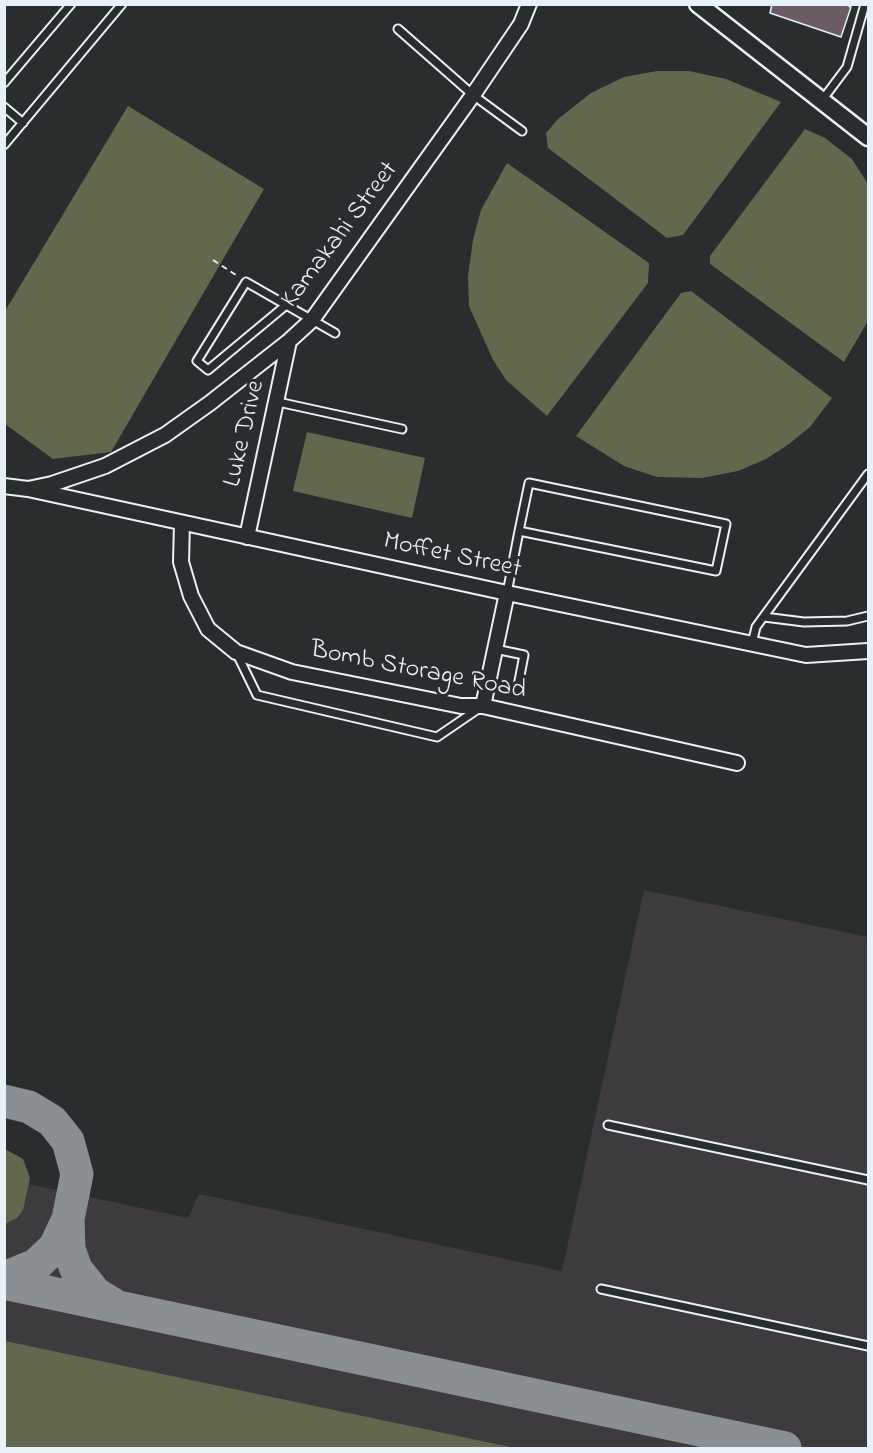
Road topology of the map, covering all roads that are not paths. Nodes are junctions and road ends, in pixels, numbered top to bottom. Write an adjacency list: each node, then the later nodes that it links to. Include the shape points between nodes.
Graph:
1 (71, 4): 7 (lane)
2 (122, 4): 11 (lane)
3 (529, 4): 8 (street, Kamakahi Street, via 521,24)
4 (698, 4): 9 (street)
5 (865, 4): 9 (lane, via 847,67)
6 (398, 29): 8 (lane)
7 (4, 83)
8 (473, 95): 12 (lane); 16 (street, Kamakahi Street)
9 (822, 101): 13 (street)
10 (4, 108): 11 (lane)
11 (23, 123): 14 (lane)
12 (522, 131)
13 (868, 137)
14 (4, 145)
15 (285, 306): 15 (lane, via 246,282 197,361 208,370); 16 (lane)
16 (312, 320): 17 (lane); 18 (street, Kamakahi Street)
17 (335, 333)
18 (289, 341): 19 (street, Luke Drive); 23 (street, Kamakahi Street, via 165,435 105,466)
19 (278, 402): 20 (lane); 26 (street, Luke Drive)
20 (402, 429)
21 (868, 474): 29 (lane)
22 (4, 486): 23 (street, Kamakahi Street)
23 (28, 489): 24 (street, Moffet Street)
24 (182, 523): 26 (street, Moffet Street); 32 (street, Bomb Storage Road, via 182,562 191,596 208,629)
25 (519, 531): 25 (lane, via 716,571 726,524 529,483); 27 (lane)
26 (247, 537): 27 (street, Moffet Street)
27 (507, 593): 30 (street, Moffet Street); 31 (street)
28 (868, 616): 29 (lane, via 847,621 804,622)
29 (764, 617): 30 (lane, via 756,627)
30 (752, 644): 33 (street, Moffet Street, via 806,655)
31 (495, 650): 34 (lane, via 524,655); 35 (street)
32 (236, 651): 35 (street, Bomb Storage Road, via 291,672 461,706); 35 (lane, via 257,695 437,737)
33 (868, 651)
34 (517, 691)
35 (483, 706): 36 (street, Bomb Storage Road)
36 (737, 763)
37 (608, 1125): 38 (lane)
38 (868, 1180)
39 (601, 1289): 40 (lane)
40 (868, 1346)

